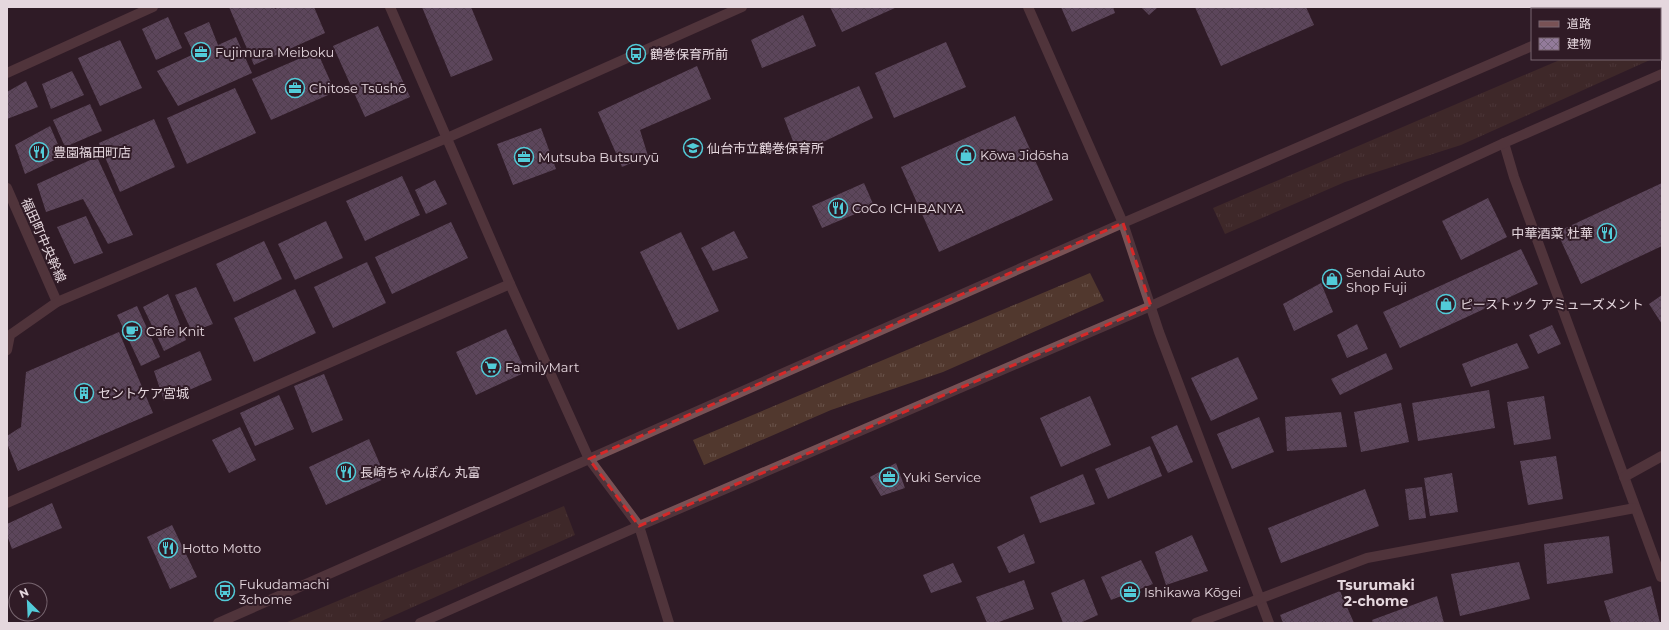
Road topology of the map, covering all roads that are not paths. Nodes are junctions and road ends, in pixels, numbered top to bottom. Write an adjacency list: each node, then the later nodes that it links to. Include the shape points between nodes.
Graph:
1 (152, 7): 6 (street)
2 (390, 7): 8 (street)
3 (742, 7): 8 (street)
4 (1028, 7): 11 (street)
5 (1531, 46): 11 (street)
6 (7, 73)
7 (1662, 74): 9 (street)
8 (447, 138): 12 (street); 13 (street)
9 (1504, 143): 14 (street); 18 (street)
10 (7, 188): 13 (street, 福田町中央幹線)
11 (1123, 223): 14 (street); 17 (street)
12 (510, 284): 17 (street); 19 (street)
13 (57, 302): 15 (street, via 10,335)
14 (1151, 306): 21 (street); 23 (street)
15 (7, 350)
16 (1662, 456): 18 (street)
17 (589, 459): 21 (street); 24 (street)
18 (1624, 477): 20 (street)
19 (7, 503)
20 (1635, 508): 22 (street); 23 (street, via 1367,558)
21 (639, 526): 25 (street); 26 (street)
22 (1661, 578)
23 (1261, 598): 27 (street); 28 (street)
24 (218, 623)
25 (420, 623)
26 (669, 623)
27 (1196, 623)
28 (1269, 623)

